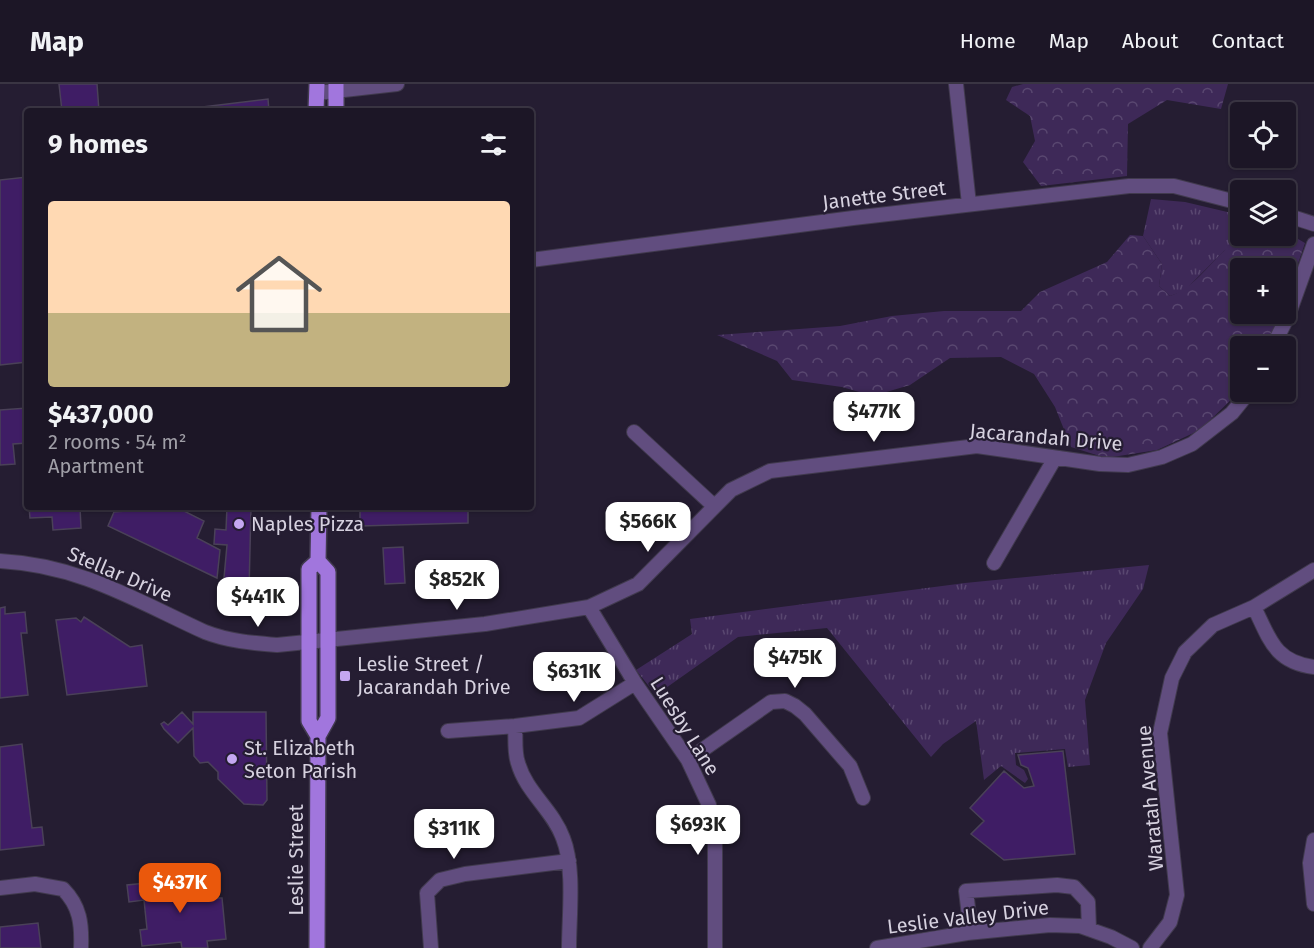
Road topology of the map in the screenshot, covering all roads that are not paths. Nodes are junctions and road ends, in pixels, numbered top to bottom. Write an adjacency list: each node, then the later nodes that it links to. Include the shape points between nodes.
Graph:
1 (397, 84): 3 (street)
2 (956, 84): 8 (street)
3 (336, 87): 4 (street); 6 (main road)
4 (317, 88): 5 (main road)
5 (316, 108)
6 (336, 108)
7 (1230, 200): 8 (street, Janette Street, via 1163,186 1129,186)
8 (969, 204): 12 (street, Janette Street)
9 (1296, 218): 10 (street)
10 (1314, 224)
11 (1314, 244): 13 (street)
12 (534, 260)
13 (1278, 336)
14 (1241, 402): 16 (street, Jacarandah Drive, via 1207,434 1162,457 1128,465)
15 (634, 432): 17 (street)
16 (1055, 458): 17 (street, Jacarandah Drive, via 977,446 770,471 730,490); 21 (street)
17 (714, 506): 23 (street, Jacarandah Drive, via 638,584)
18 (319, 510): 20 (main road, Leslie Street)
19 (0, 561): 26 (street, Stellar Drive, via 51,566 92,579 222,638 277,645)
20 (318, 561): 25 (main road, Leslie Street, via 328,572); 26 (main road, Leslie Street, via 309,569)
21 (994, 563)
22 (1314, 570): 24 (street, Waratah Avenue)
23 (589, 608): 25 (street, Jacarandah Drive, via 485,624); 28 (street, Luesby Lane)
24 (1254, 608): 27 (street, via 1281,656); 47 (street, Waratah Avenue, via 1214,625 1196,639 1172,678 1160,733 1177,895 1170,922)
25 (328, 639): 26 (street, Stellar Drive); 31 (main road, Leslie Street, via 328,718)
26 (309, 642): 31 (main road, Leslie Street, via 309,721)
27 (1314, 667)
28 (635, 683): 29 (street, via 579,718); 32 (street, Luesby Lane)
29 (515, 726): 30 (street); 35 (street, via 517,762 564,838)
30 (448, 731)
31 (318, 736): 41 (main road, Leslie Street)
32 (688, 760): 33 (street, via 771,702 785,702 805,714 850,766); 44 (street, Luesby Lane, via 709,805 715,838)
33 (863, 798)
34 (1314, 840): 37 (street)
35 (569, 861): 42 (street, via 440,880 427,893); 43 (street)
36 (0, 888): 40 (street, via 35,884 63,889 77,909 82,926)
37 (1314, 904)
38 (1089, 929): 39 (street, Leslie Valley Drive, via 1050,925); 39 (street, via 1088,902 1074,887 1057,885 966,891); 46 (street, Leslie Valley Drive)
39 (971, 932): 45 (street, Leslie Valley Drive)
40 (81, 948)
41 (317, 948)
42 (431, 948)
43 (569, 948)
44 (715, 948)
45 (877, 948)
46 (1132, 948)
47 (1150, 948)

